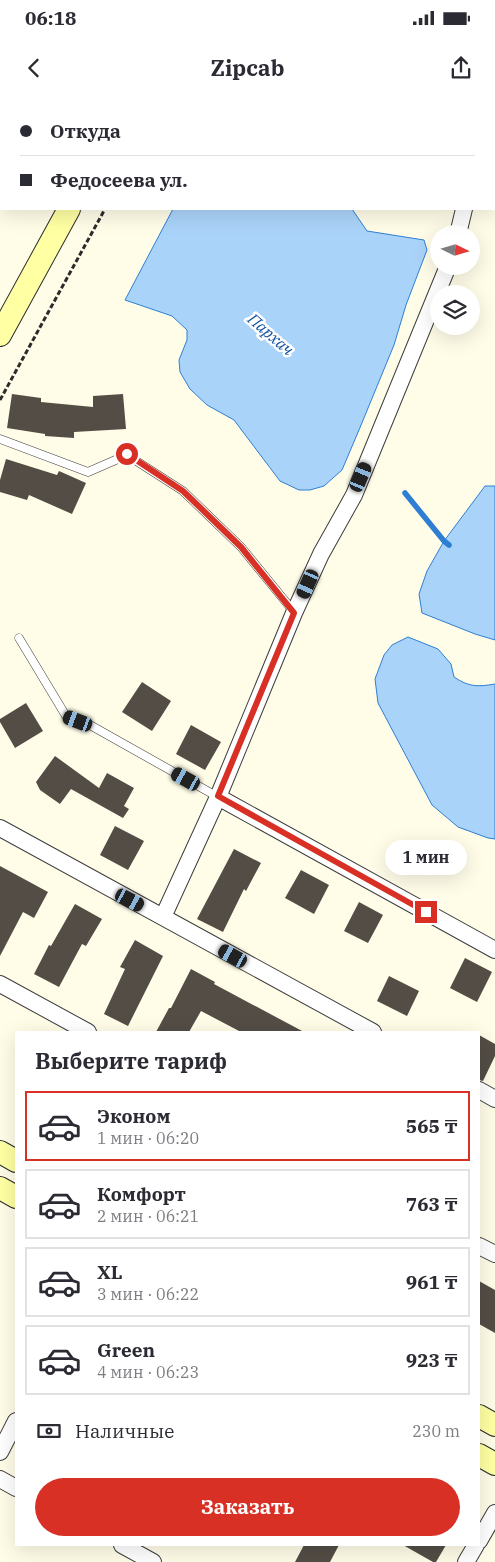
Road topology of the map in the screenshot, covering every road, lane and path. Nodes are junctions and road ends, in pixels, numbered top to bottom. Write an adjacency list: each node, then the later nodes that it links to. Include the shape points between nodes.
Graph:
1 (68, 210): 6 (street)
2 (105, 210): 7 (path)
3 (464, 210): 4 (street)
4 (460, 225)
5 (445, 275): 9 (street, via 354,495 321,554)
6 (0, 336)
7 (0, 400)
8 (0, 439): 9 (lane, via 88,472 127,454 183,491 241,547)
9 (294, 613): 11 (street)
10 (19, 638): 11 (lane, via 66,716 90,725)
11 (218, 796): 13 (street); 14 (street)
12 (0, 828): 13 (street)
13 (163, 917): 17 (street)
14 (495, 950)
15 (0, 984): 16 (street)
16 (86, 1031)
17 (371, 1031)
18 (480, 1091): 19 (street)
19 (495, 1099)
20 (0, 1152): 21 (street)
21 (15, 1160)
22 (0, 1188): 23 (street)
23 (15, 1197)
24 (480, 1246): 25 (street)
25 (495, 1254)
26 (480, 1417): 28 (street)
27 (15, 1423): 29 (street)
28 (495, 1425)
29 (0, 1452)
30 (480, 1456): 31 (street)
31 (495, 1464)
32 (0, 1479): 33 (street)
33 (15, 1487)
34 (495, 1513): 35 (street)
35 (480, 1539)
36 (124, 1546): 38 (street)
37 (475, 1546): 39 (street)
38 (153, 1562)
39 (466, 1562)

